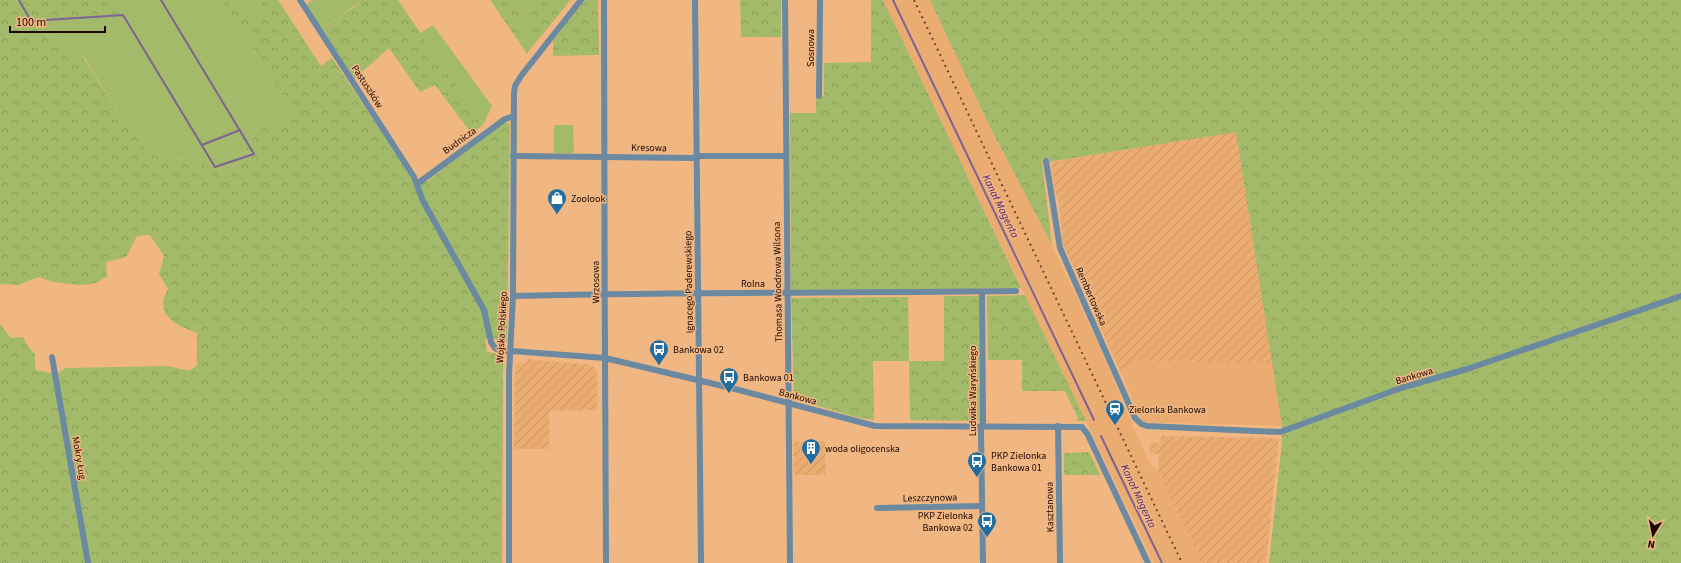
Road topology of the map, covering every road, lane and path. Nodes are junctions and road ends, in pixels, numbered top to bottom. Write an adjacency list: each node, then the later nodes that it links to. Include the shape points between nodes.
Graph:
1 (300, 0): 14 (street, Pastuszków, via 402,156)
2 (581, 0): 8 (street, Wojska Polskiego, via 515,86)
3 (604, 0): 11 (street, Wrzosowa)
4 (695, 0): 12 (street, Ignacego Paderewskiego)
5 (785, 0): 10 (street, Thomasa Woodrowa Wilsona)
6 (820, 0): 7 (street, Sosnowa)
7 (820, 96)
8 (514, 116): 9 (street, Wojska Polskiego); 14 (street, Budnicza, via 505,119)
9 (513, 156): 11 (street, Kresowa); 20 (street, Wojska Polskiego)
10 (786, 156): 12 (street, Kresowa); 19 (street, Thomasa Woodrowa Wilsona)
11 (604, 157): 12 (street, Kresowa); 18 (street, Wrzosowa)
12 (697, 157): 16 (street, Ignacego Paderewskiego)
13 (1046, 161): 28 (street, Rembertowska, via 1060,248 1135,418)
14 (417, 184): 22 (street, Pastuszków, via 423,200 484,310 492,345 499,350)
15 (1016, 291): 17 (street, Rolna)
16 (698, 292): 18 (street, Rolna); 19 (street, Rolna); 25 (street, Ignacego Paderewskiego)
17 (982, 292): 19 (street, Rolna); 29 (street, Ludwika Waryńskiego)
18 (605, 294): 20 (street, Rolna); 24 (street, Wrzosowa)
19 (787, 294): 26 (street, Thomasa Woodrowa Wilsona)
20 (513, 296): 22 (street, Wojska Polskiego)
21 (1681, 296): 28 (street, Bankowa, via 1467,369 1401,388 1280,432)
22 (510, 351): 24 (street, Bankowa); 33 (street, Wojska Polskiego)
23 (52, 357): 32 (street, Mokry Ług)
24 (605, 358): 25 (street, Bankowa); 34 (street, Wrzosowa)
25 (700, 380): 26 (street, Bankowa); 35 (street, Ignacego Paderewskiego)
26 (788, 403): 29 (street, Bankowa, via 875,426); 36 (street, Thomasa Woodrowa Wilsona)
27 (1058, 426): 29 (street, Bankowa); 38 (street, Kasztanowa); 39 (street, Bankowa, via 1079,426 1084,429)
28 (1147, 426)
29 (981, 427): 30 (street, Ludwika Waryńskiego)
30 (982, 506): 31 (street, Leszczynowa); 37 (street, Ludwika Waryńskiego)
31 (877, 508)
32 (88, 563)
33 (508, 563)
34 (606, 563)
35 (702, 563)
36 (790, 563)
37 (984, 563)
38 (1060, 563)
39 (1148, 563)

